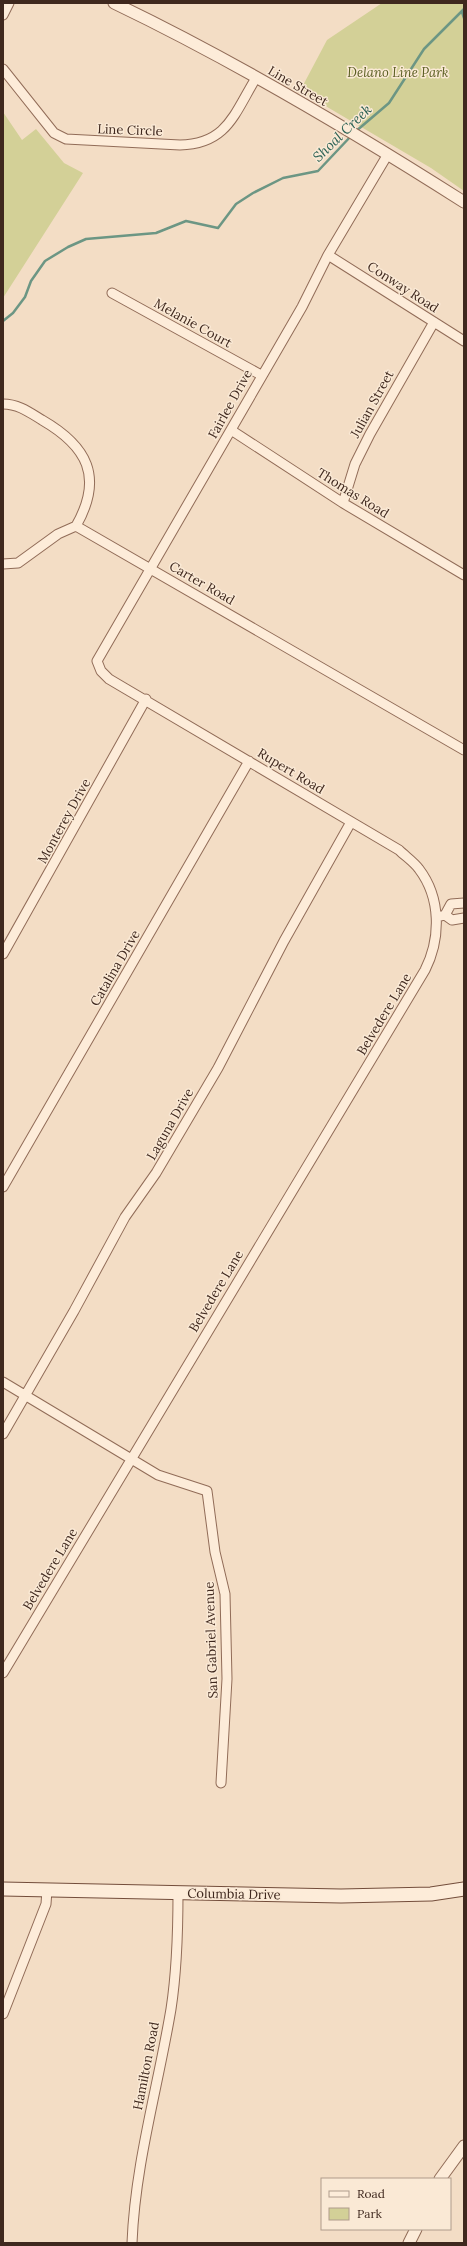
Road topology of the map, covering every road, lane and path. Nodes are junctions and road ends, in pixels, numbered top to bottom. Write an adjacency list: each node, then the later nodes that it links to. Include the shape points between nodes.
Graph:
1 (9, 3): 3 (street)
2 (114, 3): 5 (street, Line Street, via 217,54)
3 (3, 15)
4 (3, 69): 5 (street, Line Circle, via 54,133 66,139 180,145 197,145 210,141 224,130)
5 (256, 78): 6 (street, Line Street)
6 (388, 154): 7 (street, Line Street); 8 (street, Fairlee Drive)
7 (464, 202)
8 (328, 255): 10 (street, Conway Road); 12 (street, Fairlee Drive, via 302,307)
9 (112, 293): 12 (street, Melanie Court)
10 (434, 322): 11 (street, Conway Road); 15 (street, Julian Street, via 370,434 355,464)
11 (464, 341)
12 (261, 375): 14 (street, Fairlee Drive)
13 (3, 404): 16 (street, via 13,404 57,429 82,451 88,464 89,481 82,515)
14 (230, 430): 15 (street, Thomas Road); 18 (street, Fairlee Drive)
15 (343, 503): 19 (street, Thomas Road)
16 (76, 526): 17 (street, via 58,534 18,563); 18 (street, Carter Road)
17 (3, 564)
18 (150, 568): 20 (street, Fairlee Drive, via 99,656); 22 (street, Carter Road)
19 (464, 575)
20 (97, 666): 21 (street, Rupert Road, via 109,679)
21 (146, 699): 23 (street, Rupert Road); 28 (street, Monterey Drive)
22 (464, 750)
23 (249, 761): 24 (street, Rupert Road); 29 (street, Catalina Drive)
24 (351, 822): 26 (street, Rupert Road, via 398,850 419,868 431,889); 31 (street, Laguna Drive, via 284,941 218,1068 156,1173 125,1217)
25 (464, 903): 26 (street, via 451,904)
26 (441, 916): 27 (street, via 452,920); 33 (street, Belvedere Lane, via 436,942 426,970)
27 (464, 918)
28 (3, 954)
29 (3, 1187)
30 (3, 1382): 31 (street, San Gabriel Avenue)
31 (25, 1396): 32 (street, Laguna Drive); 33 (street, San Gabriel Avenue)
32 (3, 1434)
33 (130, 1460): 34 (street, Belvedere Lane); 35 (street, San Gabriel Avenue, via 158,1475 207,1491 215,1552 225,1594 227,1679)
34 (3, 1673)
35 (221, 1783)
36 (3, 1889): 37 (main road, Columbia Drive)
37 (47, 1890): 39 (main road, Columbia Drive); 40 (street, via 46,1904)
38 (464, 1890): 39 (main road, Columbia Drive, via 431,1894 341,1896)
39 (178, 1893): 44 (street, Hamilton Road, via 178,1936 172,1995 133,2216)
40 (3, 2014)
41 (464, 2146): 42 (street)
42 (441, 2178)
43 (416, 2230): 45 (street)
44 (132, 2243)
45 (409, 2243)

